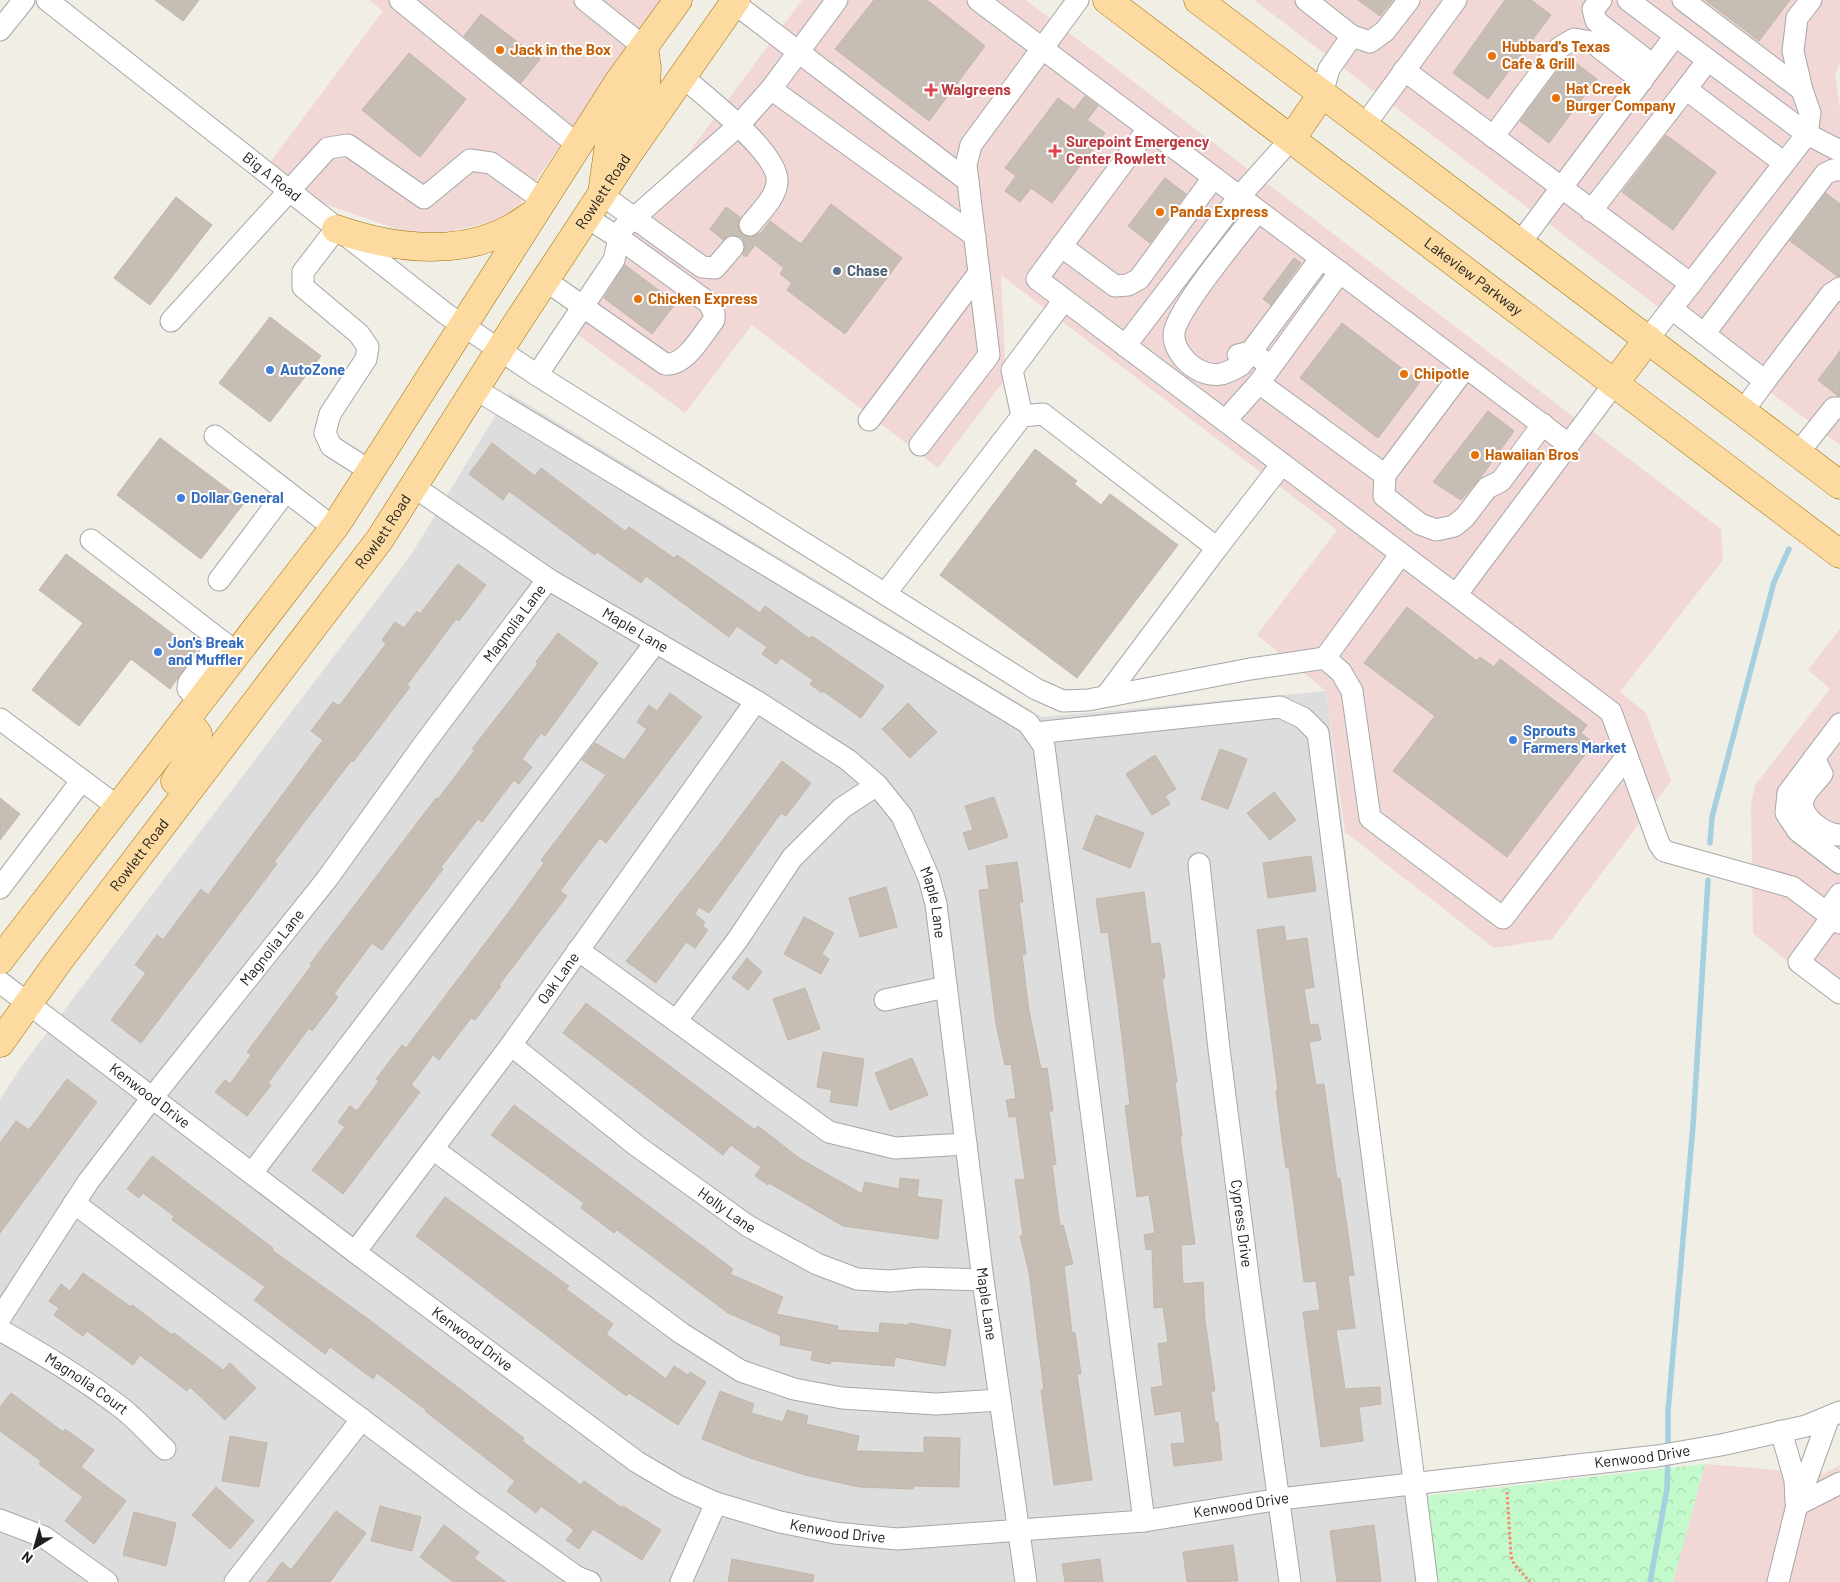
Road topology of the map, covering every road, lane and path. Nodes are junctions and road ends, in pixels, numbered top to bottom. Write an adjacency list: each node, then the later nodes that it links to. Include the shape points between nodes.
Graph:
1 (24, 0): 20 (street)
2 (46, 0): 47 (street, Big A Road)
3 (400, 0): 40 (street)
4 (585, 0): 19 (street)
5 (678, 0): 23 (main road)
6 (838, 0): 25 (street)
7 (978, 0): 24 (street)
8 (1078, 0): 24 (street)
9 (1107, 0): 39 (main road, Lakeview Parkway)
10 (1306, 0): 21 (street)
11 (1409, 0): 21 (street, via 1385,31 1370,42)
12 (1456, 0): 27 (street)
13 (1600, 0): 28 (street, via 1593,10 1596,21)
14 (1628, 0): 22 (street)
15 (1683, 0): 32 (street)
16 (1810, 0): 32 (street, via 1797,18 1793,52)
17 (735, 1): 25 (street); 29 (main road, Rowlett Road)
18 (1214, 5): 33 (main road)
19 (606, 7): 23 (street)
20 (0, 30)
21 (1352, 36): 33 (street, via 1329,69)
22 (1675, 36): 26 (street); 28 (street)
23 (644, 47): 40 (main road); 48 (main road, via 646,83 609,144)
24 (1041, 49): 36 (street); 45 (street, via 971,145 966,165)
25 (799, 52): 30 (street); 45 (street)
26 (1708, 60): 31 (street); 37 (street)
27 (1404, 70): 35 (street); 38 (street)
28 (1647, 73): 38 (street, via 1592,42 1574,39 1559,48); 46 (street)
29 (682, 76): 34 (street); 48 (main road, Rowlett Road)
30 (771, 89): 34 (street); 57 (street)
31 (1686, 89): 42 (street); 51 (street)
32 (1802, 90): 37 (street, via 1810,113)
33 (1322, 94): 35 (main road); 39 (main road)
34 (738, 126): 54 (street); 55 (street, via 761,148 774,167 777,183 771,198)
35 (1364, 126): 59 (main road)
36 (1148, 129): 44 (street); 60 (street)
37 (1806, 134): 41 (street); 42 (street)
38 (1493, 137): 46 (street)
39 (1292, 138): 49 (street); 84 (main road, Lakeview Parkway)
40 (579, 146): 50 (main road)
41 (1840, 151)
42 (1784, 163): 68 (street)
43 (1840, 170): 75 (street, via 1825,174)
44 (1213, 178): 49 (street); 62 (street)
45 (968, 181): 57 (street)
46 (1561, 189): 51 (street); 59 (street)
47 (288, 191): 50 (street, via 328,148 348,145 424,198 470,160 491,163); 56 (street, Big A Road); 73 (street)
48 (601, 194): 53 (main road, Rowlett Road); 54 (street)
49 (1239, 197): 52 (street); 64 (street)
50 (542, 205): 56 (main road, via 517,226 498,236 444,246 416,248 372,241); 74 (main road)
51 (1591, 211): 68 (street)
52 (1262, 214): 63 (street); 79 (street, via 1180,314 1174,335 1180,355 1194,368 1212,376 1228,373 1241,365)
53 (586, 218): 58 (street); 67 (main road, Rowlett Road)
54 (634, 219): 58 (street, via 624,227); 61 (street, via 702,267 715,268)
55 (750, 225)
56 (336, 229): 74 (street, Big A Road); 97 (street, via 303,272 303,287 359,334 368,347 366,359 330,414 325,433 331,446)
57 (974, 236): 66 (street)
58 (619, 238): 71 (street, via 614,260); 71 (street, via 709,303 714,320 681,360 673,365 665,364)
59 (1520, 243): 76 (main road)
60 (1061, 246): 62 (street, via 1115,286 1128,285 1139,279); 70 (street, via 1036,279)
61 (733, 247)
62 (1161, 249): 64 (street)
63 (1320, 258): 65 (street); 79 (street)
64 (1185, 268): 77 (street)
65 (1340, 272): 80 (street); 82 (street)
66 (979, 273): 89 (street); 94 (street, via 988,355)
67 (545, 280): 71 (street); 78 (main road, Rowlett Road)
68 (1691, 284): 72 (street)
69 (1840, 288): 83 (street, via 1831,294)
70 (1064, 300): 77 (street); 88 (street, via 1012,370)
71 (584, 306): 81 (street)
72 (1672, 309): 75 (street); 76 (street)
73 (171, 321)
74 (462, 324): 78 (street, Big A Road); 97 (main road)
75 (1704, 334): 83 (street)
76 (1648, 339): 84 (main road); 87 (main road)
77 (1125, 346): 91 (street)
78 (500, 349): 81 (street, Big A Road); 85 (main road, Rowlett Road)
79 (1251, 352): 82 (street)
80 (1466, 367): 90 (street); 98 (street)
81 (537, 374): 109 (street, Big A Road)
82 (1265, 374): 91 (street); 98 (street)
83 (1765, 381): 87 (street)
84 (1614, 384): 93 (street); 106 (main road, Lakeview Parkway)
85 (475, 389): 100 (main road, Rowlett Road); 119 (street, via 1028,723)
86 (1840, 408): 95 (street, via 1834,408)
87 (1743, 411): 95 (main road)
88 (1022, 416): 104 (street, via 1043,414); 109 (street)
89 (869, 420)
90 (1538, 420): 93 (street); 98 (street, via 1501,481 1487,488 1454,526 1436,530 1420,524 1384,496)
91 (1225, 421): 96 (street)
92 (216, 436): 101 (street)
93 (1568, 444): 110 (street)
94 (920, 445)
95 (1798, 453): 99 (main road)
96 (1282, 464): 104 (street); 105 (street)
97 (370, 471): 102 (main road)
98 (1385, 476)
99 (1840, 485)
100 (413, 486): 107 (street, Maple Lane); 126 (main road, Rowlett Road, via 380,539)
101 (286, 491): 102 (street); 108 (street)
102 (334, 528): 112 (main road)
103 (91, 540): 112 (street)
104 (1217, 548): 114 (street)
105 (1401, 554): 110 (street); 113 (street)
106 (1840, 554)
107 (548, 579): 111 (street, Maple Lane); 142 (street, Magnolia Lane, via 327,879)
108 (219, 580)
109 (885, 594): 114 (street, Big A Road, via 1036,689 1063,700)
110 (1456, 595): 120 (street, via 1610,712)
111 (656, 642): 115 (street, Maple Lane); 145 (street)
112 (229, 647): 116 (main road)
113 (1324, 658): 114 (street, Big A Road); 120 (street, via 1341,672 1352,690 1370,818 1503,918)
114 (1106, 696)
115 (756, 701): 123 (street, Maple Lane, via 848,760); 132 (street, Oak Lane)
116 (192, 711): 124 (main road); 126 (main road, via 198,734 196,748 148,820)
117 (0, 719): 122 (street)
118 (1840, 724): 121 (street)
119 (1035, 733): 157 (street, via 1280,707 1303,718 1318,733); 163 (street, via 1044,746)
120 (1627, 756): 131 (street, via 1664,851 1792,887)
121 (1814, 758): 125 (street, via 1822,774 1803,799 1803,810 1809,819 1831,835); 127 (street, via 1788,793 1786,813 1798,831)
122 (82, 780): 124 (street); 129 (street)
123 (877, 785): 135 (street, Maple Lane, via 902,816 929,878 936,904); 139 (street, via 842,808 792,858 738,939)
124 (118, 807): 133 (main road)
125 (1840, 835)
126 (133, 863): 138 (main road, Rowlett Road)
127 (1840, 863)
128 (1199, 864): 159 (street, Cypress Drive, via 1246,1262)
129 (0, 888)
130 (1840, 894): 131 (street)
131 (1833, 918): 136 (street, via 1799,962)
132 (578, 950): 139 (street); 141 (street, Oak Lane)
133 (0, 960)
134 (0, 982): 138 (street, Kenwood Drive)
135 (946, 987): 137 (street); 143 (street, Maple Lane)
136 (1840, 994)
137 (885, 1000)
138 (28, 1003): 140 (main road, Rowlett Road); 142 (street, Kenwood Drive)
139 (676, 1021): 143 (street, via 829,1132 895,1148)
140 (0, 1043)
141 (511, 1045): 144 (street, Oak Lane); 148 (street, Holly Lane, via 645,1152 748,1226 817,1264 857,1279)
142 (152, 1098): 145 (street, Kenwood Drive); 146 (street, Magnolia Lane)
143 (966, 1144): 148 (street, Maple Lane)
144 (432, 1149): 147 (street, Oak Lane); 151 (street, via 681,1333 741,1371 794,1389 842,1398 936,1404)
145 (252, 1173): 147 (street, Kenwood Drive)
146 (74, 1202): 149 (street, Magnolia Lane); 153 (street)
147 (355, 1252): 160 (street, Kenwood Drive, via 637,1462)
148 (983, 1280): 151 (street, Maple Lane)
149 (0, 1318)
150 (0, 1330): 155 (street, Magnolia Court, via 91,1386 124,1410)
151 (1000, 1400): 164 (street, Maple Lane)
152 (1834, 1415): 154 (street, Kenwood Drive); 161 (street)
153 (362, 1419): 166 (street); 167 (street, via 577,1577)
154 (1781, 1432): 157 (street, Kenwood Drive, via 1703,1448); 161 (street, via 1795,1480)
155 (165, 1448)
156 (1840, 1483): 161 (street)
157 (1414, 1485): 159 (street, Kenwood Drive); 171 (street)
158 (1507, 1492): 172 (path, via 1511,1556)
159 (1280, 1499): 163 (street, Kenwood Drive); 170 (street, Cypress Drive)
160 (716, 1503): 164 (street, Kenwood Drive, via 780,1522 835,1533 897,1539); 168 (street)
161 (1797, 1505): 173 (street)
162 (0, 1520): 165 (street, via 44,1537)
163 (1144, 1521): 164 (street, Kenwood Drive)
164 (1019, 1530): 169 (street, Maple Lane)
165 (107, 1582)
166 (235, 1582)
167 (590, 1582)
168 (681, 1582)
169 (1026, 1582)
170 (1290, 1582)
171 (1426, 1582)
172 (1530, 1582)
173 (1778, 1582)

